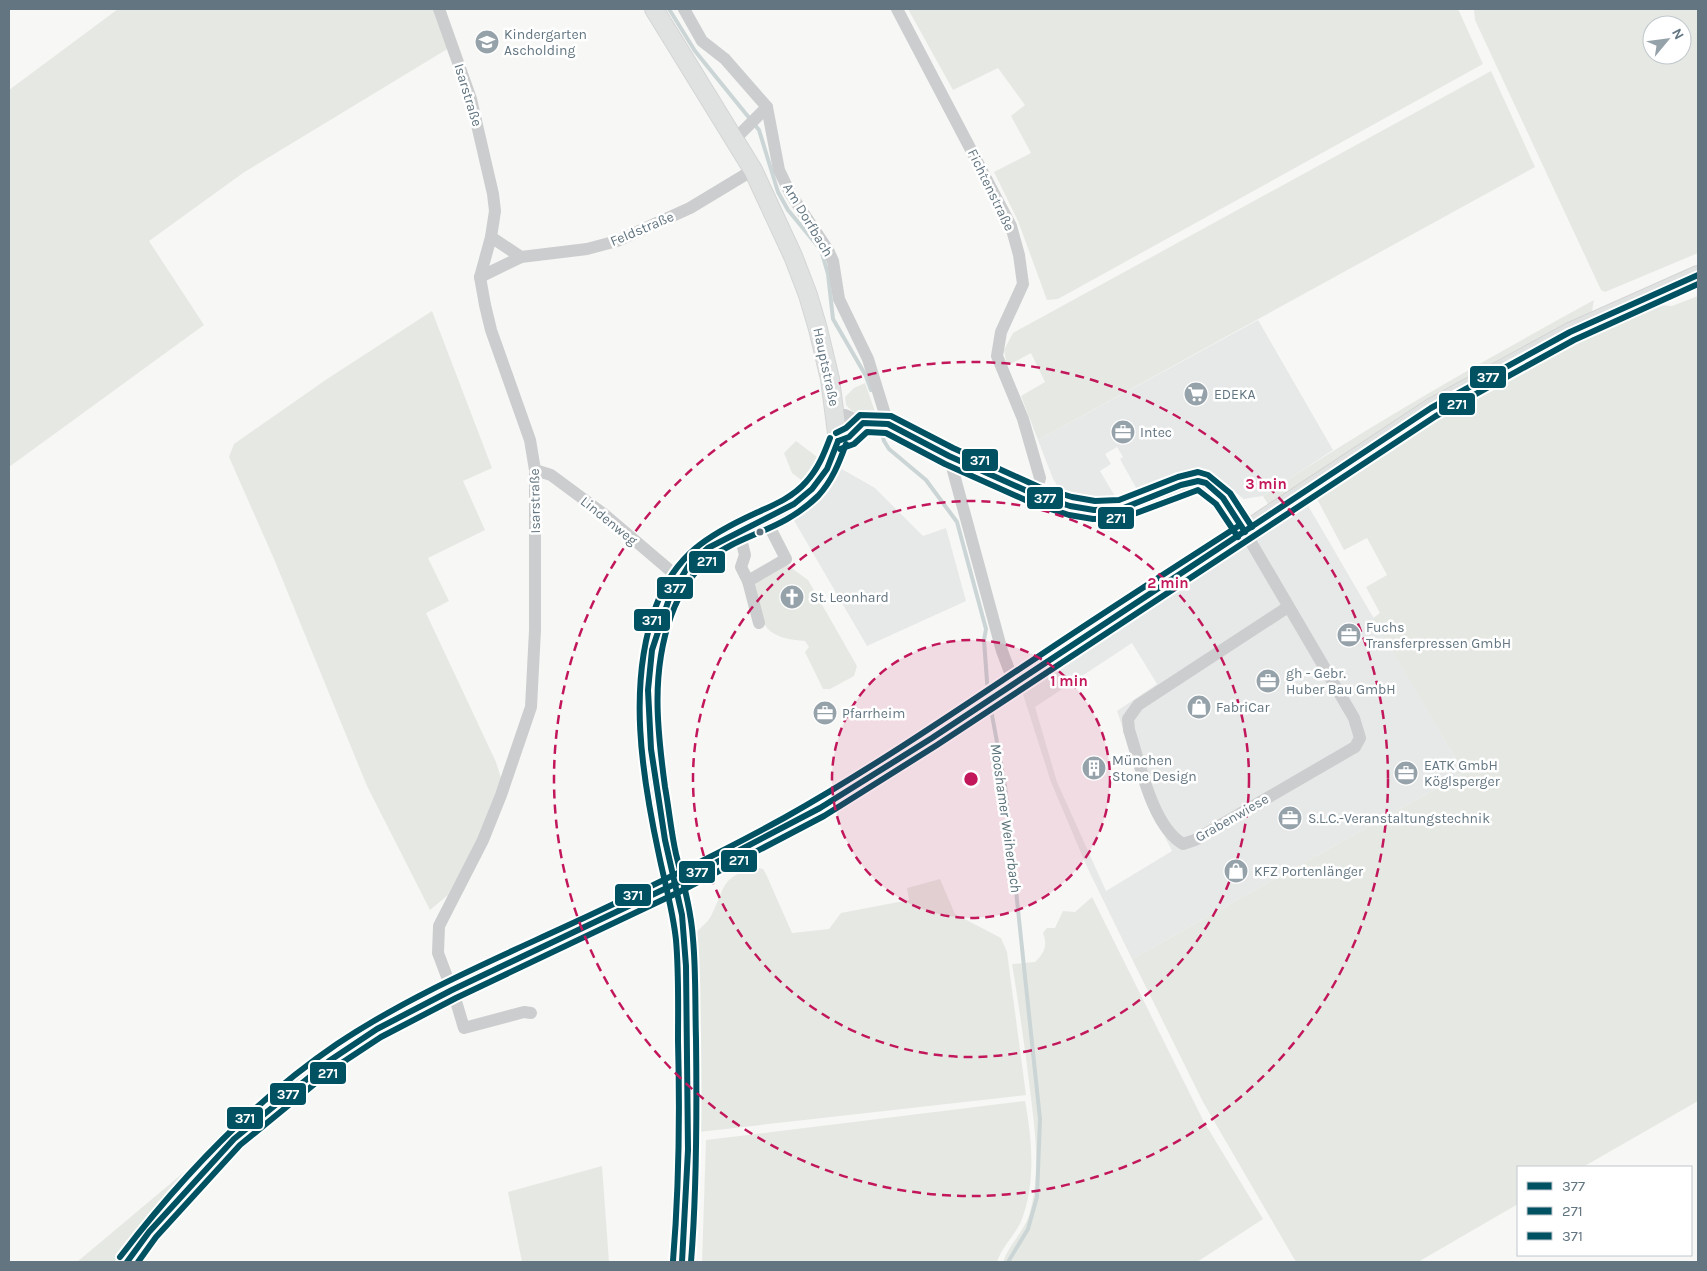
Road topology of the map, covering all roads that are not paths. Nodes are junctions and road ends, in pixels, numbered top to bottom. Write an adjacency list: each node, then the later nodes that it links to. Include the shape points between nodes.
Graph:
1 (439, 9): 8 (street, Isarstraße, via 474,112 492,194)
2 (654, 9): 6 (main road, Hauptstraße, via 678,50)
3 (684, 9): 5 (street, via 702,41 725,59)
4 (897, 9): 17 (street, Fichtenstraße, via 1011,226 1023,284 1001,332 998,356 1023,420 1040,478)
5 (767, 107): 6 (street); 13 (street, Am Dorfbach, via 779,170 790,194 828,250 839,299 868,359)
6 (740, 134): 7 (main road, Hauptstraße)
7 (753, 170): 9 (street, Feldstraße, via 690,208 617,241 587,249); 12 (main road, Hauptstraße, via 808,295)
8 (491, 237): 9 (street); 11 (street, Isarstraße)
9 (521, 257): 11 (street, Feldstraße)
10 (1698, 275): 20 (main road, via 1570,332 1485,377 1431,408)
11 (480, 277): 16 (street, Isarstraße, via 491,330 530,440)
12 (836, 415): 13 (street); 14 (main road, Hauptstraße)
13 (878, 424): 14 (street); 15 (street)
14 (838, 441): 18 (main road, Hauptstraße, via 833,461 815,487)
15 (949, 456): 17 (street); 25 (street, via 997,632)
16 (535, 470): 21 (street, Lindenweg, via 551,476 590,504); 27 (street, Isarstraße, via 535,630 531,707 483,840 439,926 438,953)
17 (1036, 495): 20 (street, Grabenwiese, via 1094,510 1120,509 1198,481 1212,487 1223,498)
18 (766, 520): 19 (main road, Hauptstraße); 22 (street, via 786,559)
19 (739, 531): 21 (main road, Hauptstraße, via 700,554); 22 (street, via 746,554 741,567)
20 (1245, 532): 23 (street, Grabenwiese); 25 (main road)
21 (679, 578): 26 (main road, Hauptstraße, via 666,605 651,653 646,704 648,739)
22 (748, 581): 24 (street)
23 (1288, 606): 23 (street, Grabenwiese, via 1354,718 1360,738 1355,747 1183,844 1169,832 1152,801 1128,719 1138,705)
24 (759, 623)
25 (1007, 688): 26 (main road, via 820,808)
26 (675, 884): 27 (main road); 30 (main road, Hauptstraße, via 684,925 687,1036 688,1139)
27 (452, 990): 28 (street, Isarstraße, via 464,1028 518,1013); 29 (main road, via 377,1030 329,1061 278,1102 234,1139 192,1183)
28 (531, 1013)
29 (127, 1262)
30 (682, 1262)

